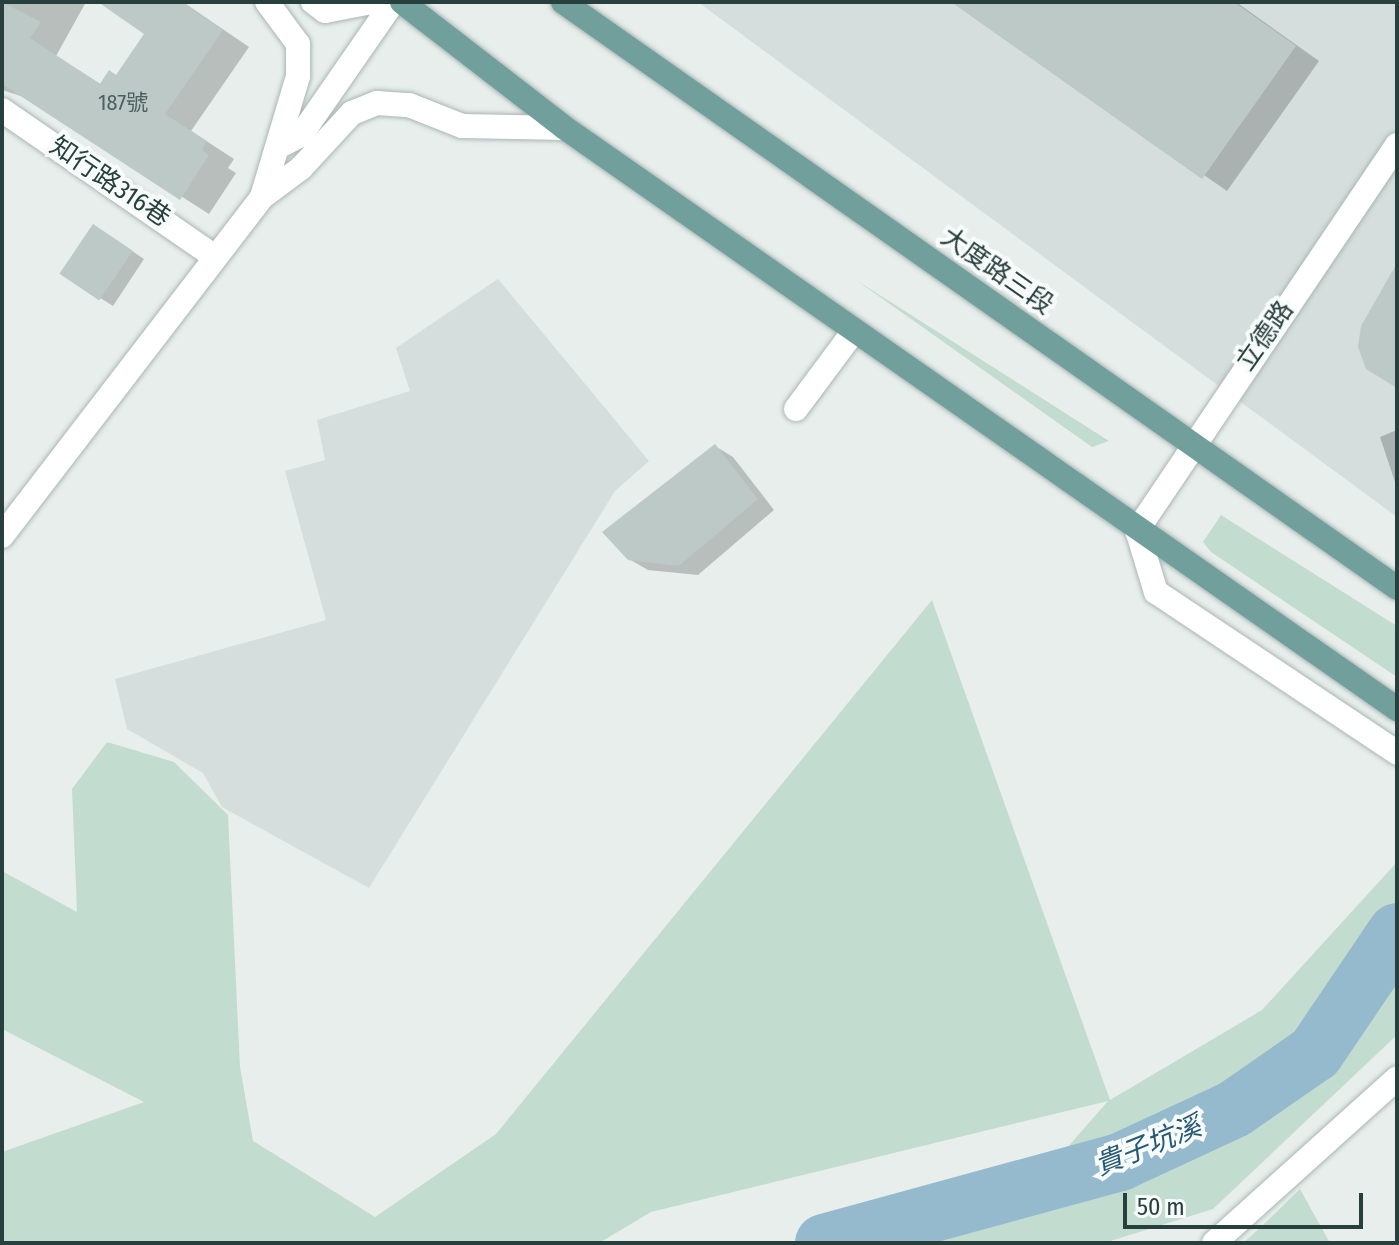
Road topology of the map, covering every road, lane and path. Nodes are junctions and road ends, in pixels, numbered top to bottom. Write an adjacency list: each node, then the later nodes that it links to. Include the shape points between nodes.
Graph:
1 (267, 2): 10 (street, via 298,44 298,76 280,117)
2 (313, 2): 3 (street, via 325,11)
3 (372, 2)
4 (393, 2): 10 (street, via 301,135)
5 (402, 2): 8 (main road)
6 (563, 2): 15 (main road, 大度路三段)
7 (2, 110): 12 (street, 知行路316巷)
8 (565, 128): 11 (street, via 462,126 409,105 377,103 352,113 301,168); 13 (main road)
9 (1397, 145): 15 (street, 立德路)
10 (278, 147): 11 (street)
11 (262, 197): 12 (street)
12 (215, 257): 17 (street)
13 (854, 331): 14 (street); 16 (main road)
14 (796, 409)
15 (1194, 445): 16 (street, 立德路); 18 (main road, 大度路三段)
16 (1137, 530): 19 (main road); 20 (street, via 1156,592)
17 (2, 536)
18 (1397, 588)
19 (1397, 709)
20 (1397, 753)
21 (1397, 1078): 22 (street)
22 (1214, 1243)

